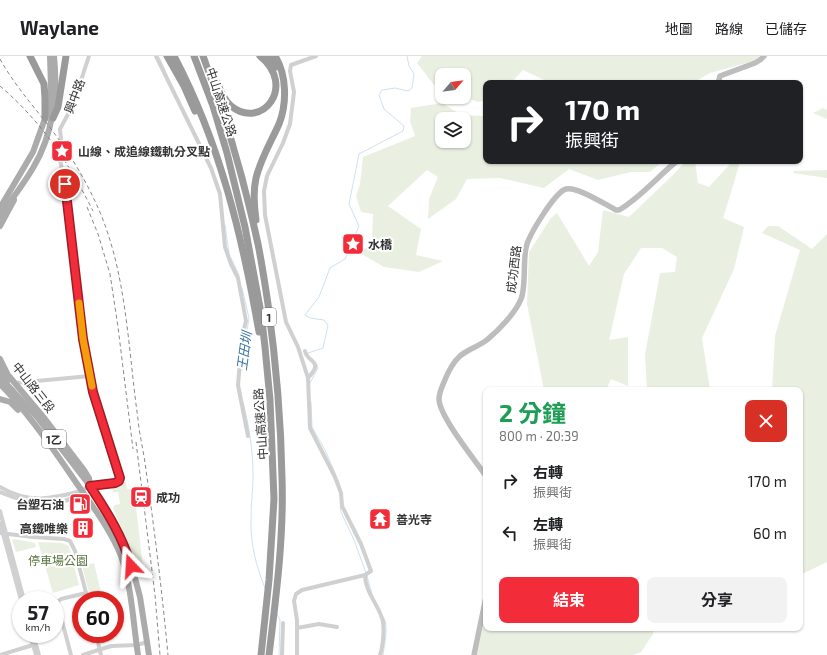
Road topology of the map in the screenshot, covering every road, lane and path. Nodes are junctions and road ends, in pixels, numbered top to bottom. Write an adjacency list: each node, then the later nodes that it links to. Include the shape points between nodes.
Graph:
1 (30, 56): 19 (highway, via 44,84)
2 (50, 56): 19 (main road, via 51,88)
3 (54, 56): 20 (main road, via 56,76)
4 (66, 56): 20 (highway, via 58,107)
5 (89, 56): 34 (street, 興中路, via 73,105 60,129 60,160)
6 (156, 56): 42 (street, via 211,168 220,194 225,247 238,278 246,321 238,385)
7 (167, 56): 27 (highway, via 193,105)
8 (174, 56): 27 (highway, via 210,136)
9 (194, 56): 30 (highway, 中山高速公路 / 1, via 213,106 245,227)
10 (203, 56): 29 (highway, 中山高速公路 / 1, via 233,147)
11 (207, 56): 12 (highway, via 224,97 230,105 246,113 266,106 271,102 276,90 271,66)
12 (260, 56)
13 (268, 56): 18 (highway, via 279,72)
14 (275, 56): 18 (highway, via 282,68)
15 (316, 56): 36 (street, via 291,65 294,92 290,124 267,176 264,191 265,215 286,322 298,347)
16 (764, 56): 17 (street, via 755,63 720,76)
17 (719, 80)
18 (283, 90): 29 (highway, via 279,124 256,179 254,202)
19 (45, 118): 22 (main road, via 33,152)
20 (53, 118): 23 (main road, via 41,153)
21 (673, 164): 43 (street, 成功西路, via 646,190 619,210 572,189 566,189 555,196 529,237 521,299 514,311 488,339 459,356 448,371 439,393 440,408)
22 (9, 191): 24 (main road); 25 (main road)
23 (14, 197): 26 (main road); 28 (main road, via 13,204)
24 (0, 201)
25 (0, 208)
26 (0, 216)
27 (236, 221): 30 (highway, via 259,332)
28 (0, 226)
29 (258, 244): 74 (highway, 中山高速公路 / 1, via 279,406 282,479 277,585)
30 (265, 347): 73 (highway, 中山高速公路 / 1, via 274,478 269,580)
31 (305, 351): 36 (street, via 306,356 315,364 313,373)
32 (0, 359): 37 (main road, 中山路三段)
33 (0, 368): 39 (main road)
34 (90, 376): 37 (street); 44 (street, 興中路, via 120,478 115,483)
35 (0, 377): 39 (main road, 中山路三段 / 1乙)
36 (308, 378): 51 (street, via 310,428 335,477 341,493 342,506 371,571)
37 (15, 383): 44 (main road, 中山路三段, via 84,470)
38 (0, 384): 41 (main road, 中山路三段 / 1乙)
39 (16, 394): 44 (main road, 中山路三段 / 1乙)
40 (0, 399): 41 (main road, via 10,402)
41 (32, 423): 46 (main road, 中山路三段 / 1乙)
42 (248, 436)
43 (483, 472)
44 (90, 486): 46 (street); 59 (main road, 中山路三段 / 1乙, via 110,516 129,558 140,597)
45 (0, 487): 46 (street, via 18,495 46,499)
46 (82, 490): 47 (street, via 68,499 45,503 21,500); 63 (main road, 中山路三段 / 1乙, via 120,555 130,591)
47 (0, 493)
48 (0, 511): 50 (street)
49 (0, 523): 50 (street)
50 (3, 533): 52 (street); 53 (street, via 70,541)
51 (367, 574): 58 (street, via 299,592 294,601); 77 (street, via 365,581 383,620)
52 (19, 591)
53 (85, 591)
54 (72, 596): 68 (street, via 57,602)
55 (483, 612): 78 (street)
56 (283, 623): 75 (street)
57 (337, 627): 58 (street, via 319,624)
58 (297, 628): 76 (street)
59 (147, 642): 63 (street); 72 (main road, 中山路三段 / 1乙)
60 (36, 643): 67 (street)
61 (98, 643): 64 (street)
62 (33, 645): 65 (street); 66 (street)
63 (137, 645): 64 (street); 71 (main road, 中山路三段 / 1乙)
64 (100, 649): 69 (street); 70 (street)
65 (0, 655)
66 (36, 655)
67 (39, 655)
68 (71, 655)
69 (83, 655)
70 (101, 655)
71 (138, 655)
72 (149, 655)
73 (261, 655)
74 (269, 655)
75 (282, 655)
76 (297, 655)
77 (380, 655)
78 (474, 655)

